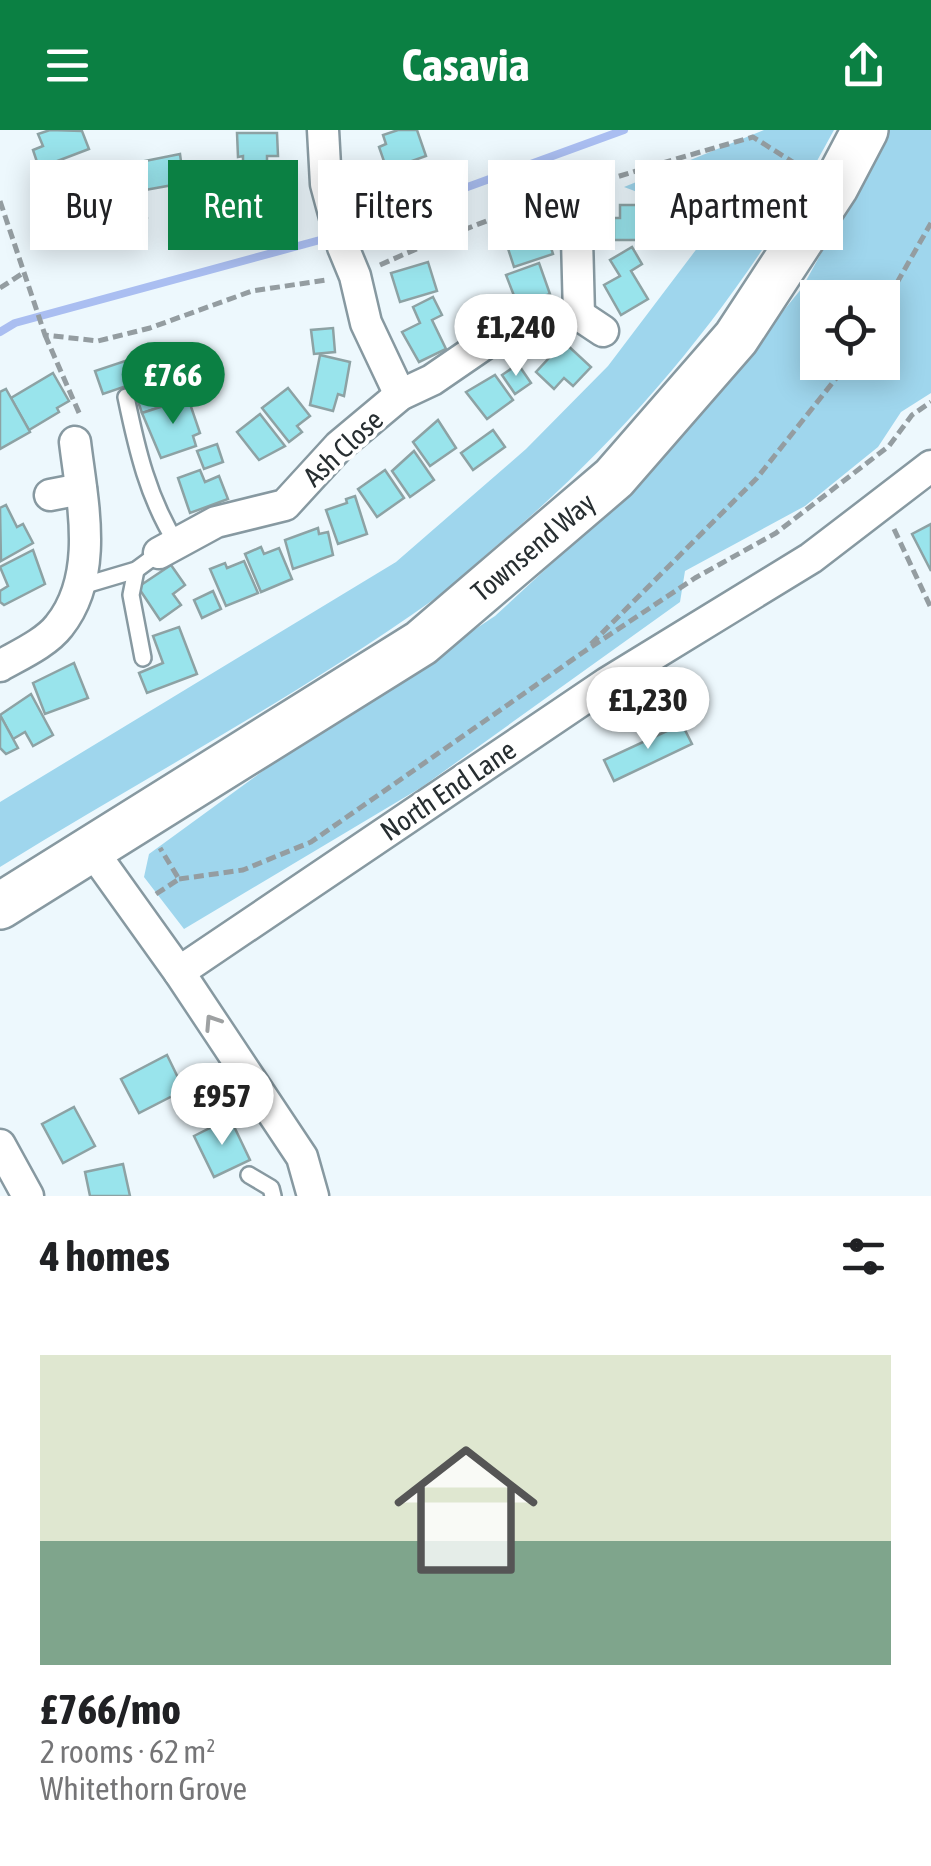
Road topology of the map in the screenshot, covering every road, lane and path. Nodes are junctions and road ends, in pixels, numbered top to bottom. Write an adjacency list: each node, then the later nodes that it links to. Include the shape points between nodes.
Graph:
1 (324, 130): 12 (street, via 326,184)
2 (865, 130): 6 (main road, Townsend Way)
3 (670, 160): 4 (path, via 753,137)
4 (791, 160)
5 (635, 170): 12 (path, via 456,230)
6 (843, 172)
7 (0, 201): 11 (path)
8 (931, 224): 13 (path)
9 (580, 250): 17 (street, Ash Close, via 591,323 500,334)
10 (794, 250): 31 (main road, Townsend Way, via 736,338 614,478 421,643)
11 (23, 273): 14 (path); 15 (path)
12 (356, 276): 15 (path, via 252,290 98,341); 17 (street, via 366,323)
13 (899, 280)
14 (0, 288)
15 (45, 335): 20 (path, via 82,417)
16 (834, 380): 28 (path, via 757,478)
17 (400, 395): 25 (street, Ash Close, via 339,446 285,505 216,522)
18 (126, 397): 25 (lane, via 158,513)
19 (931, 402): 28 (path, via 889,446 790,523)
20 (75, 442): 22 (street)
21 (931, 466): 24 (street, North End Lane)
22 (80, 489): 23 (street); 26 (street)
23 (50, 495)
24 (882, 504): 27 (path); 36 (street, North End Lane, via 811,558 607,682)
25 (157, 556): 26 (lane); 29 (lane, via 131,594)
26 (82, 586): 30 (street, via 58,628)
27 (931, 608)
28 (582, 653): 33 (path, via 311,842 242,870)
29 (143, 658)
30 (0, 666)
31 (142, 820): 32 (main road, Townsend Way); 33 (path)
32 (91, 850): 34 (main road); 35 (street)
33 (179, 878): 35 (path)
34 (0, 906)
35 (133, 909): 36 (street)
36 (179, 972): 41 (street, one-way to 36, via 302,1157)
37 (0, 1146): 39 (street)
38 (249, 1175): 40 (lane)
39 (28, 1196)
40 (273, 1196)
41 (313, 1196)

